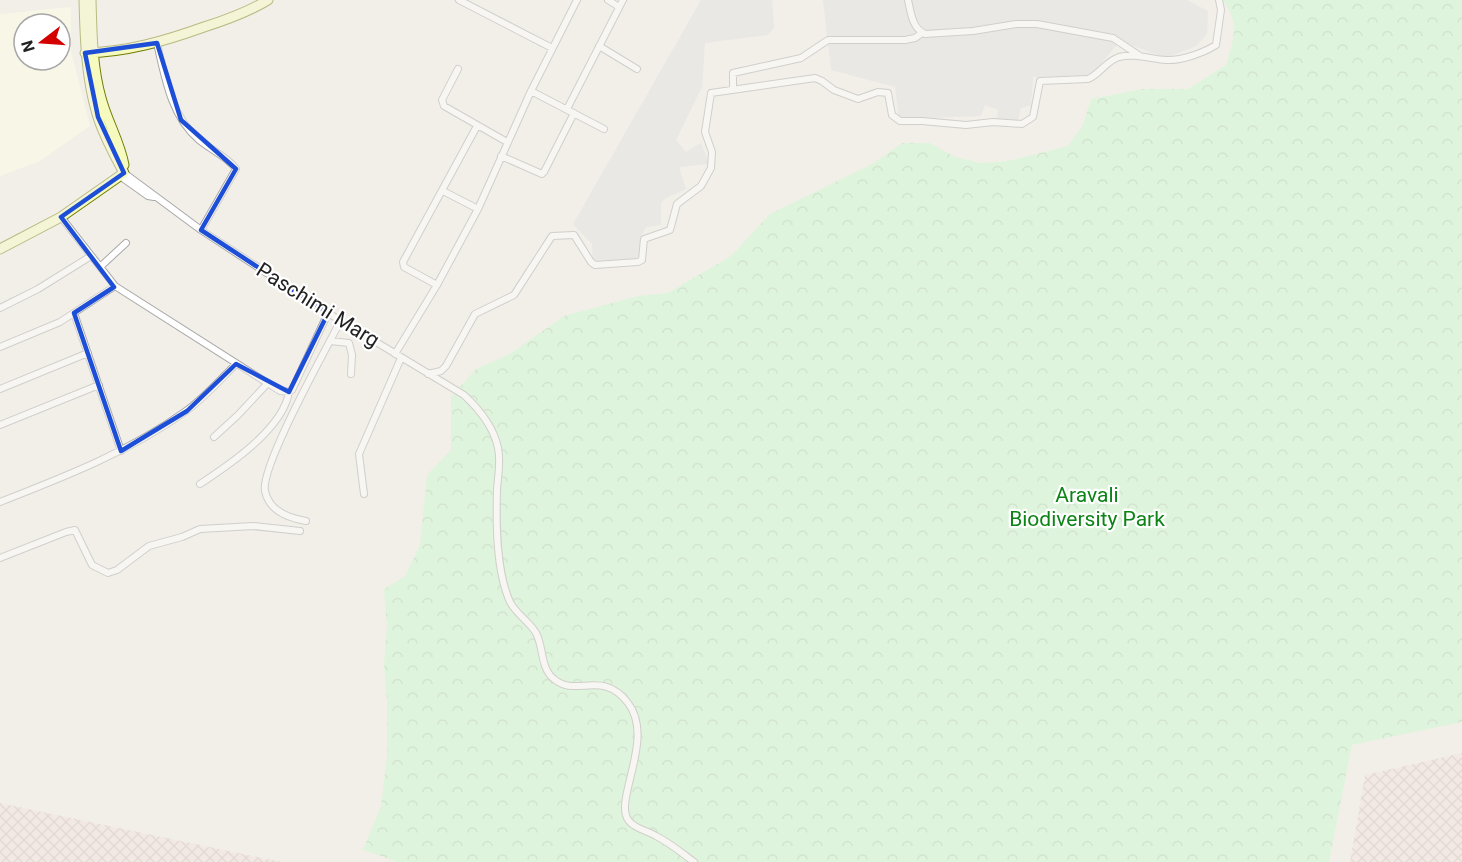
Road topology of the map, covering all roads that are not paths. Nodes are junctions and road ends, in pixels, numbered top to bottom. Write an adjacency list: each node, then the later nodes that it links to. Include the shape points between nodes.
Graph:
1 (84, 0): 16 (main road)
2 (91, 0): 16 (main road)
3 (262, 0): 16 (main road, via 152,41)
4 (268, 0): 13 (main road)
5 (459, 0): 15 (street)
6 (577, 0): 15 (street, Paschimi Marg)
7 (608, 0): 11 (street)
8 (623, 0): 11 (street)
9 (908, 0): 12 (street, via 915,26)
10 (1219, 0): 17 (street, via 1216,45 1174,60)
11 (619, 7): 14 (street)
12 (922, 33): 17 (street, via 935,35 1037,24 1113,38); 20 (street, via 905,40 828,40 801,58 733,73)
13 (157, 43): 16 (main road); 32 (street, via 181,120 201,142 236,169)
14 (598, 46): 19 (street); 22 (street)
15 (552, 48): 21 (street, Paschimi Marg)
16 (89, 50): 28 (main road, via 98,117)
17 (1140, 56): 20 (street, via 1116,58 1088,79 1040,81 1033,117 1022,124 900,121 892,115 888,93 858,99 815,78)
18 (458, 69): 24 (street, via 442,103)
19 (637, 69)
20 (733, 90): 49 (street, via 709,95 705,127 713,159 709,175 702,186 677,204 670,230 644,239 642,260 596,265 574,235 552,236 514,295 475,314 446,366)
21 (531, 91): 22 (street); 26 (street, Paschimi Marg)
22 (567, 109): 23 (street)
23 (574, 113): 25 (street); 27 (street, via 542,174)
24 (477, 126): 26 (street); 29 (street)
25 (604, 129)
26 (507, 142): 27 (street, Paschimi Marg)
27 (501, 156): 30 (street, Paschimi Marg)
28 (122, 175): 31 (main road); 32 (street, Paschimi Marg)
29 (443, 191): 30 (street); 37 (street, via 403,264)
30 (478, 209): 37 (street, Paschimi Marg)
31 (61, 218): 34 (main road); 35 (street)
32 (201, 230): 40 (street, Paschimi Marg)
33 (126, 243): 36 (street)
34 (0, 249)
35 (91, 256): 36 (street); 39 (street)
36 (100, 267): 38 (street)
37 (437, 285): 46 (street, Paschimi Marg)
38 (115, 286): 41 (street); 47 (street)
39 (0, 308)
40 (328, 313): 42 (street, Paschimi Marg); 53 (street)
41 (74, 314): 44 (street); 45 (street)
42 (340, 320): 43 (street); 46 (street, Paschimi Marg)
43 (330, 341): 48 (street, via 349,343); 60 (street, via 264,480 273,507 288,517)
44 (0, 347)
45 (88, 353): 51 (street); 52 (street)
46 (398, 356): 49 (street); 58 (street, via 359,454)
47 (236, 364): 50 (street); 56 (street, via 187,411)
48 (351, 374)
49 (428, 374): 63 (street, via 472,403 495,440 499,459 501,567 510,603 535,631 548,672 554,680 567,685 611,687 634,712 638,738 625,815 629,822)
50 (267, 384): 53 (street); 55 (street)
51 (99, 385): 54 (street); 56 (street)
52 (0, 389)
53 (289, 392): 57 (street, via 286,404 262,435)
54 (0, 425)
55 (214, 437)
56 (121, 451): 59 (street)
57 (200, 484)
58 (364, 494)
59 (0, 502)
60 (306, 521)
61 (300, 531): 62 (street, via 253,526 196,530 149,546 108,573 92,565 75,530)
62 (0, 558)
63 (694, 862)

